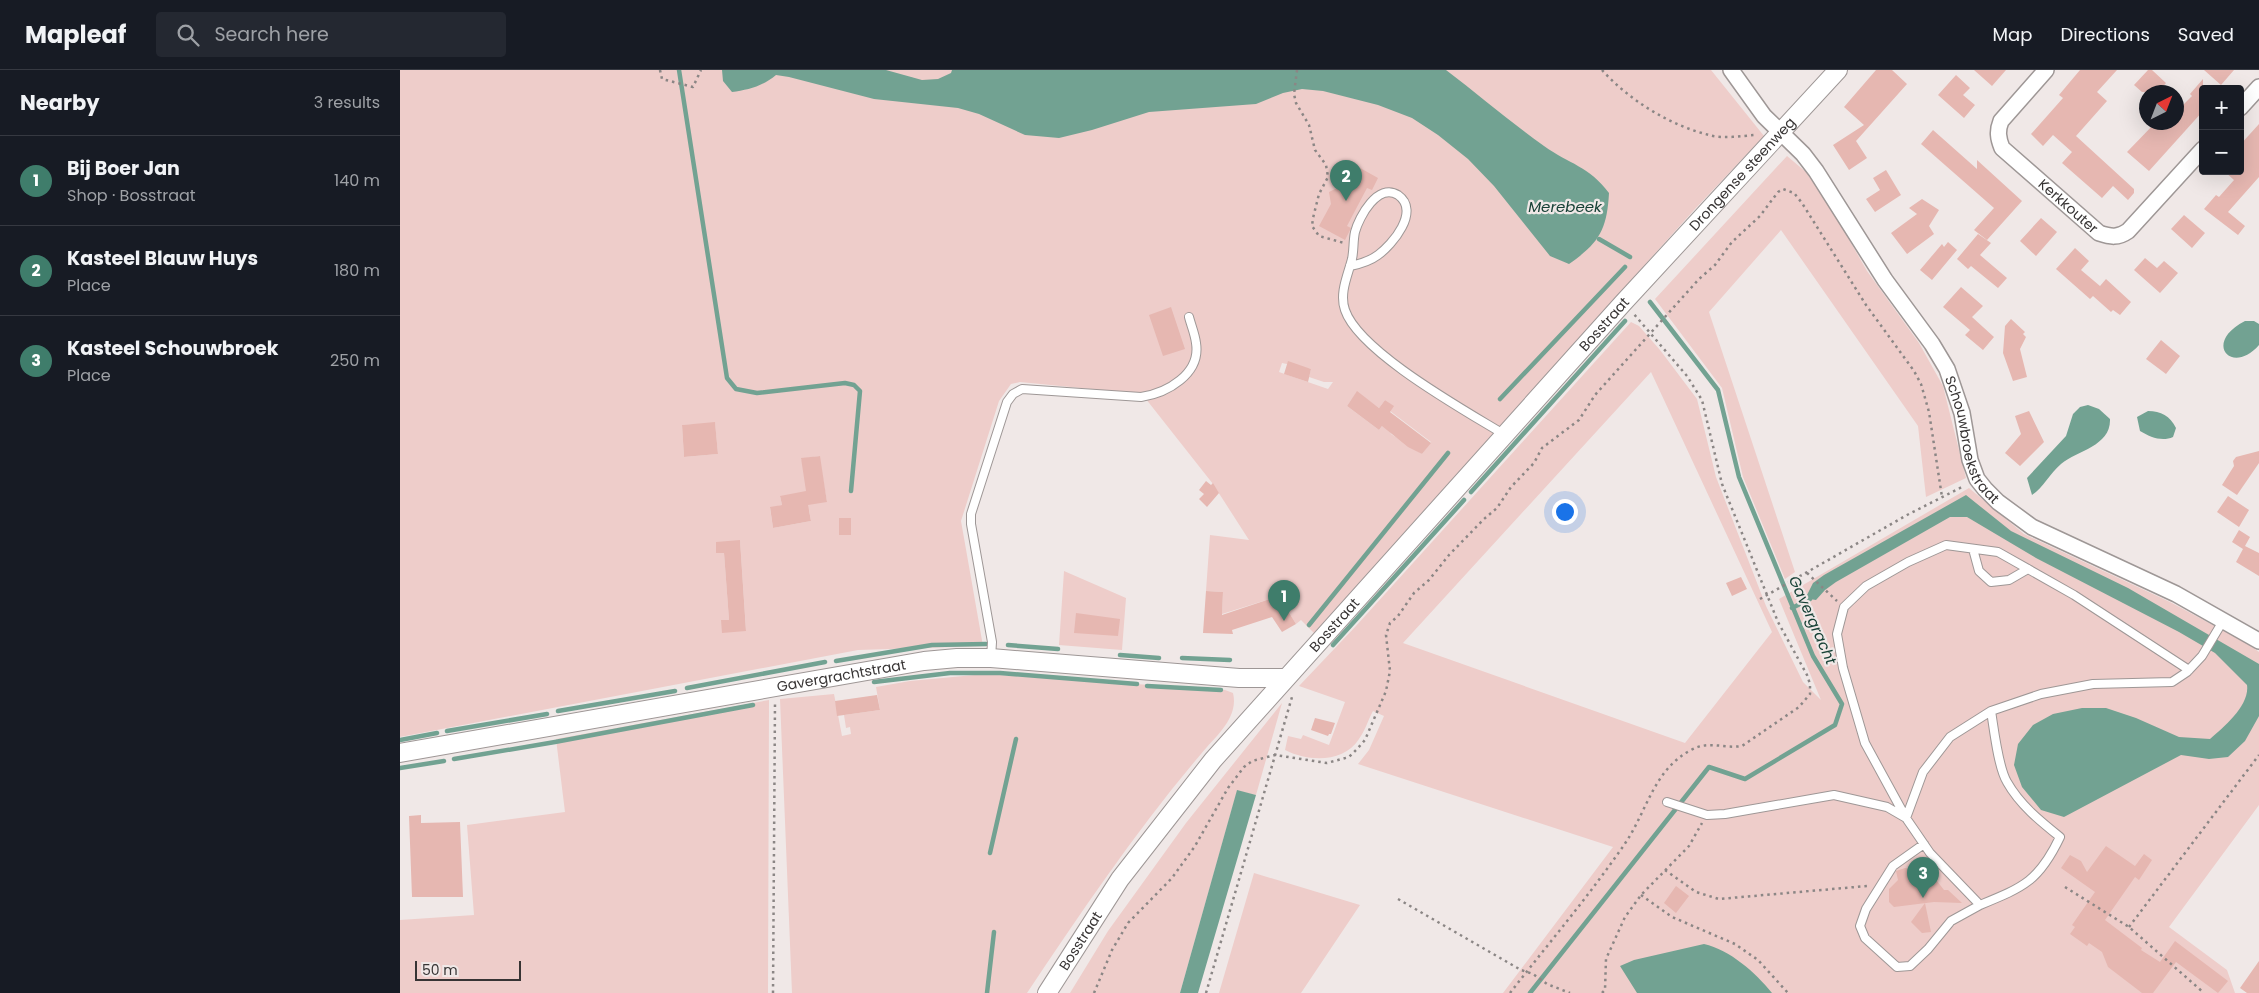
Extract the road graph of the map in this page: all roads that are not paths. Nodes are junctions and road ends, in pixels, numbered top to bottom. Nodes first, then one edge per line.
1 (1731, 70) edge
2 (1838, 70) edge
3 (2046, 70) edge
4 (2259, 87) edge
5 (2244, 104) edge
6 (1780, 134) junction
7 (2199, 153) edge
8 (1350, 266) junction
9 (1647, 278) joint
10 (1189, 317) dead end
11 (1504, 435) junction
12 (1973, 549) junction
13 (2028, 569) junction
14 (2223, 621) junction
15 (2259, 641) edge
16 (990, 658) junction
17 (2189, 670) junction
18 (1282, 681) junction
19 (1991, 711) junction
20 (400, 752) edge
21 (1668, 802) dead end
22 (1906, 818) junction
23 (1924, 844) junction
24 (1980, 905) junction
25 (1047, 993) edge

1 - 6 street, Schouwbroekstraat
2 - 6 street, Drongense steenweg
3 - 7 street, Kerkkouter
4 - 5 street
6 - 9 street, Drongense steenweg
6 - 14 street, Schouwbroekstraat
8 - 8 lane
8 - 11 lane
9 - 11 street, Bosstraat
10 - 16 lane
11 - 18 street, Bosstraat
12 - 13 lane
12 - 13 lane
12 - 22 lane
13 - 17 lane
14 - 15 street, Schouwbroekstraat
14 - 17 lane
16 - 18 street, Gavergrachtstraat
16 - 20 street, Gavergrachtstraat
17 - 19 lane
18 - 25 street, Bosstraat
19 - 22 lane
19 - 24 lane
21 - 22 lane
22 - 23 lane
23 - 24 lane
23 - 24 lane

